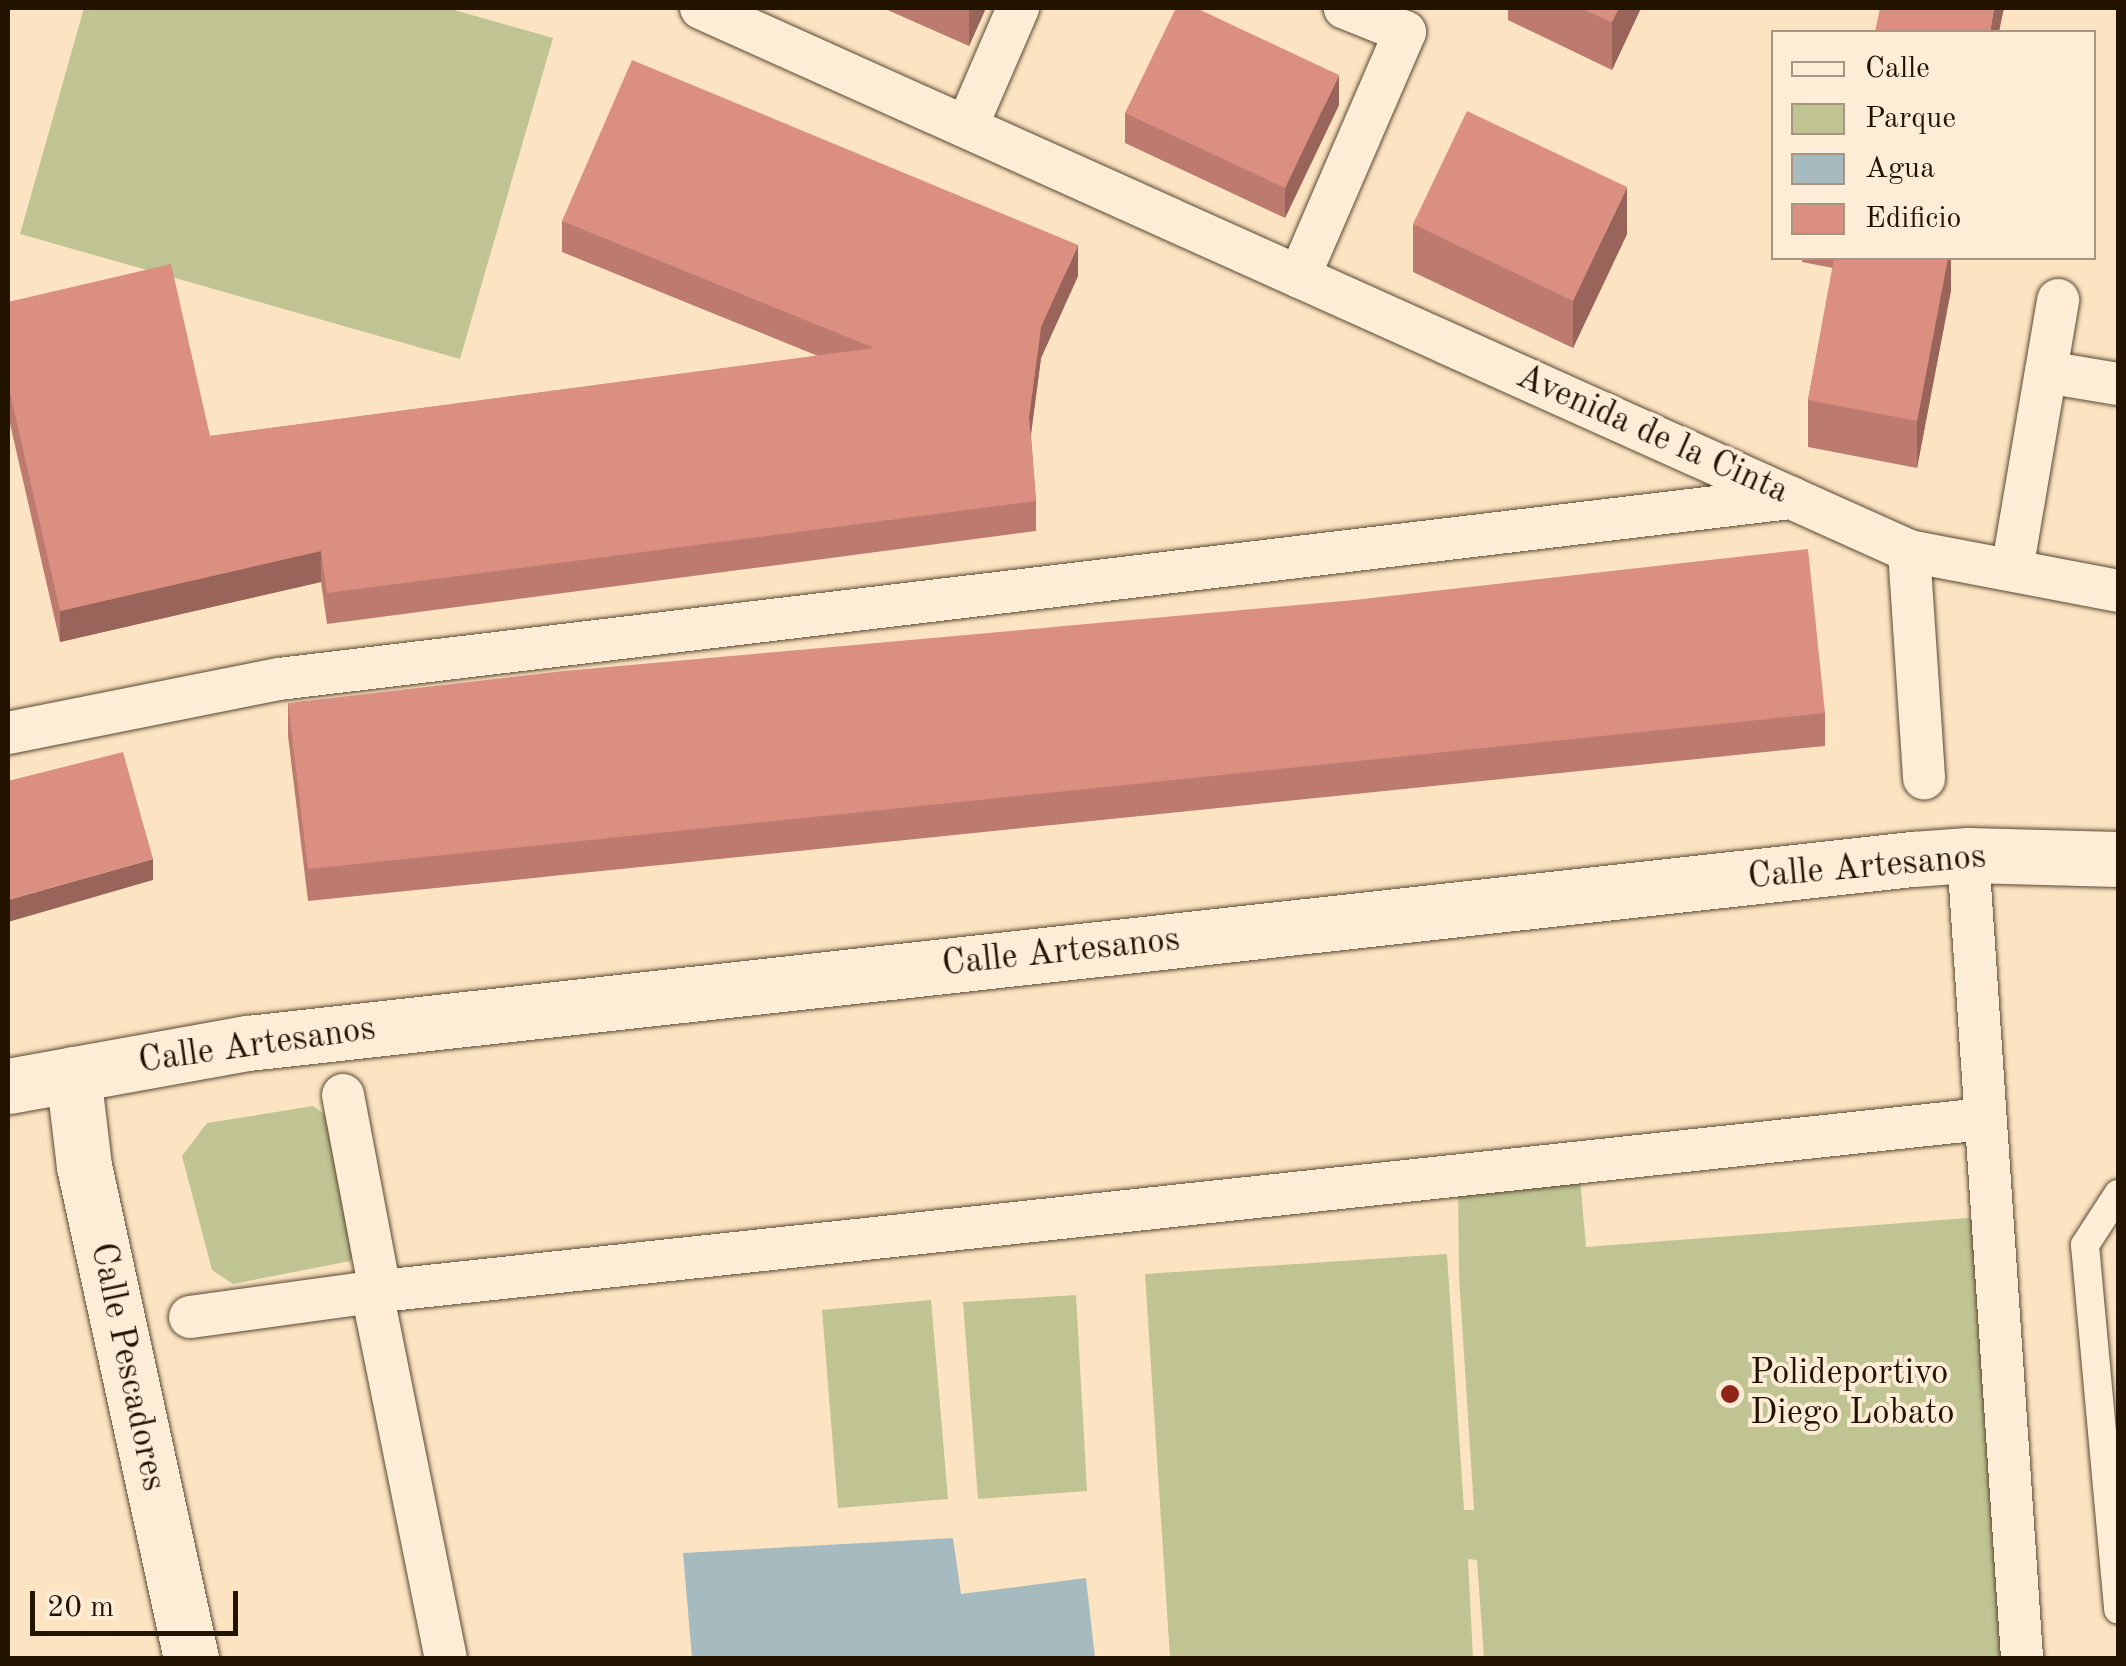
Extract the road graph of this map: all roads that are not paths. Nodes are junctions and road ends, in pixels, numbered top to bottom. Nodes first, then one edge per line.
1 (702, 8) edge
2 (1018, 8) edge
3 (1345, 8) edge
4 (758, 19) edge
5 (966, 126) junction
6 (1299, 277) junction
7 (2058, 300) dead end
8 (2046, 372) junction
9 (2118, 384) edge
10 (1791, 498) junction
11 (1909, 551) junction
12 (2012, 570) junction
13 (2118, 591) edge
14 (8, 733) edge
15 (1924, 779) dead end
16 (1968, 855) junction
17 (2118, 859) edge
18 (73, 1074) junction
19 (8, 1086) edge
20 (343, 1095) dead end
21 (1984, 1119) junction
22 (2118, 1194) edge
23 (372, 1292) junction
24 (190, 1318) dead end
25 (2118, 1610) edge
26 (191, 1658) edge
27 (446, 1658) edge
28 (2022, 1658) edge

1 - 4 street, Avenida de la Cinta
2 - 5 street
3 - 6 street
4 - 5 street, Avenida de la Cinta
5 - 6 street, Avenida de la Cinta
6 - 10 street, Avenida de la Cinta
7 - 8 street
8 - 9 street
8 - 12 street
10 - 11 street, Avenida de la Cinta
10 - 14 street
11 - 12 street, Avenida de la Cinta
11 - 15 street
12 - 13 street, Avenida de la Cinta
16 - 17 street, Calle Artesanos
16 - 18 street, Calle Artesanos
16 - 21 street
18 - 19 street, Calle Artesanos
18 - 26 street, Calle Pescadores
20 - 23 street
21 - 23 street
21 - 28 street
22 - 25 lane
23 - 24 street
23 - 27 street

